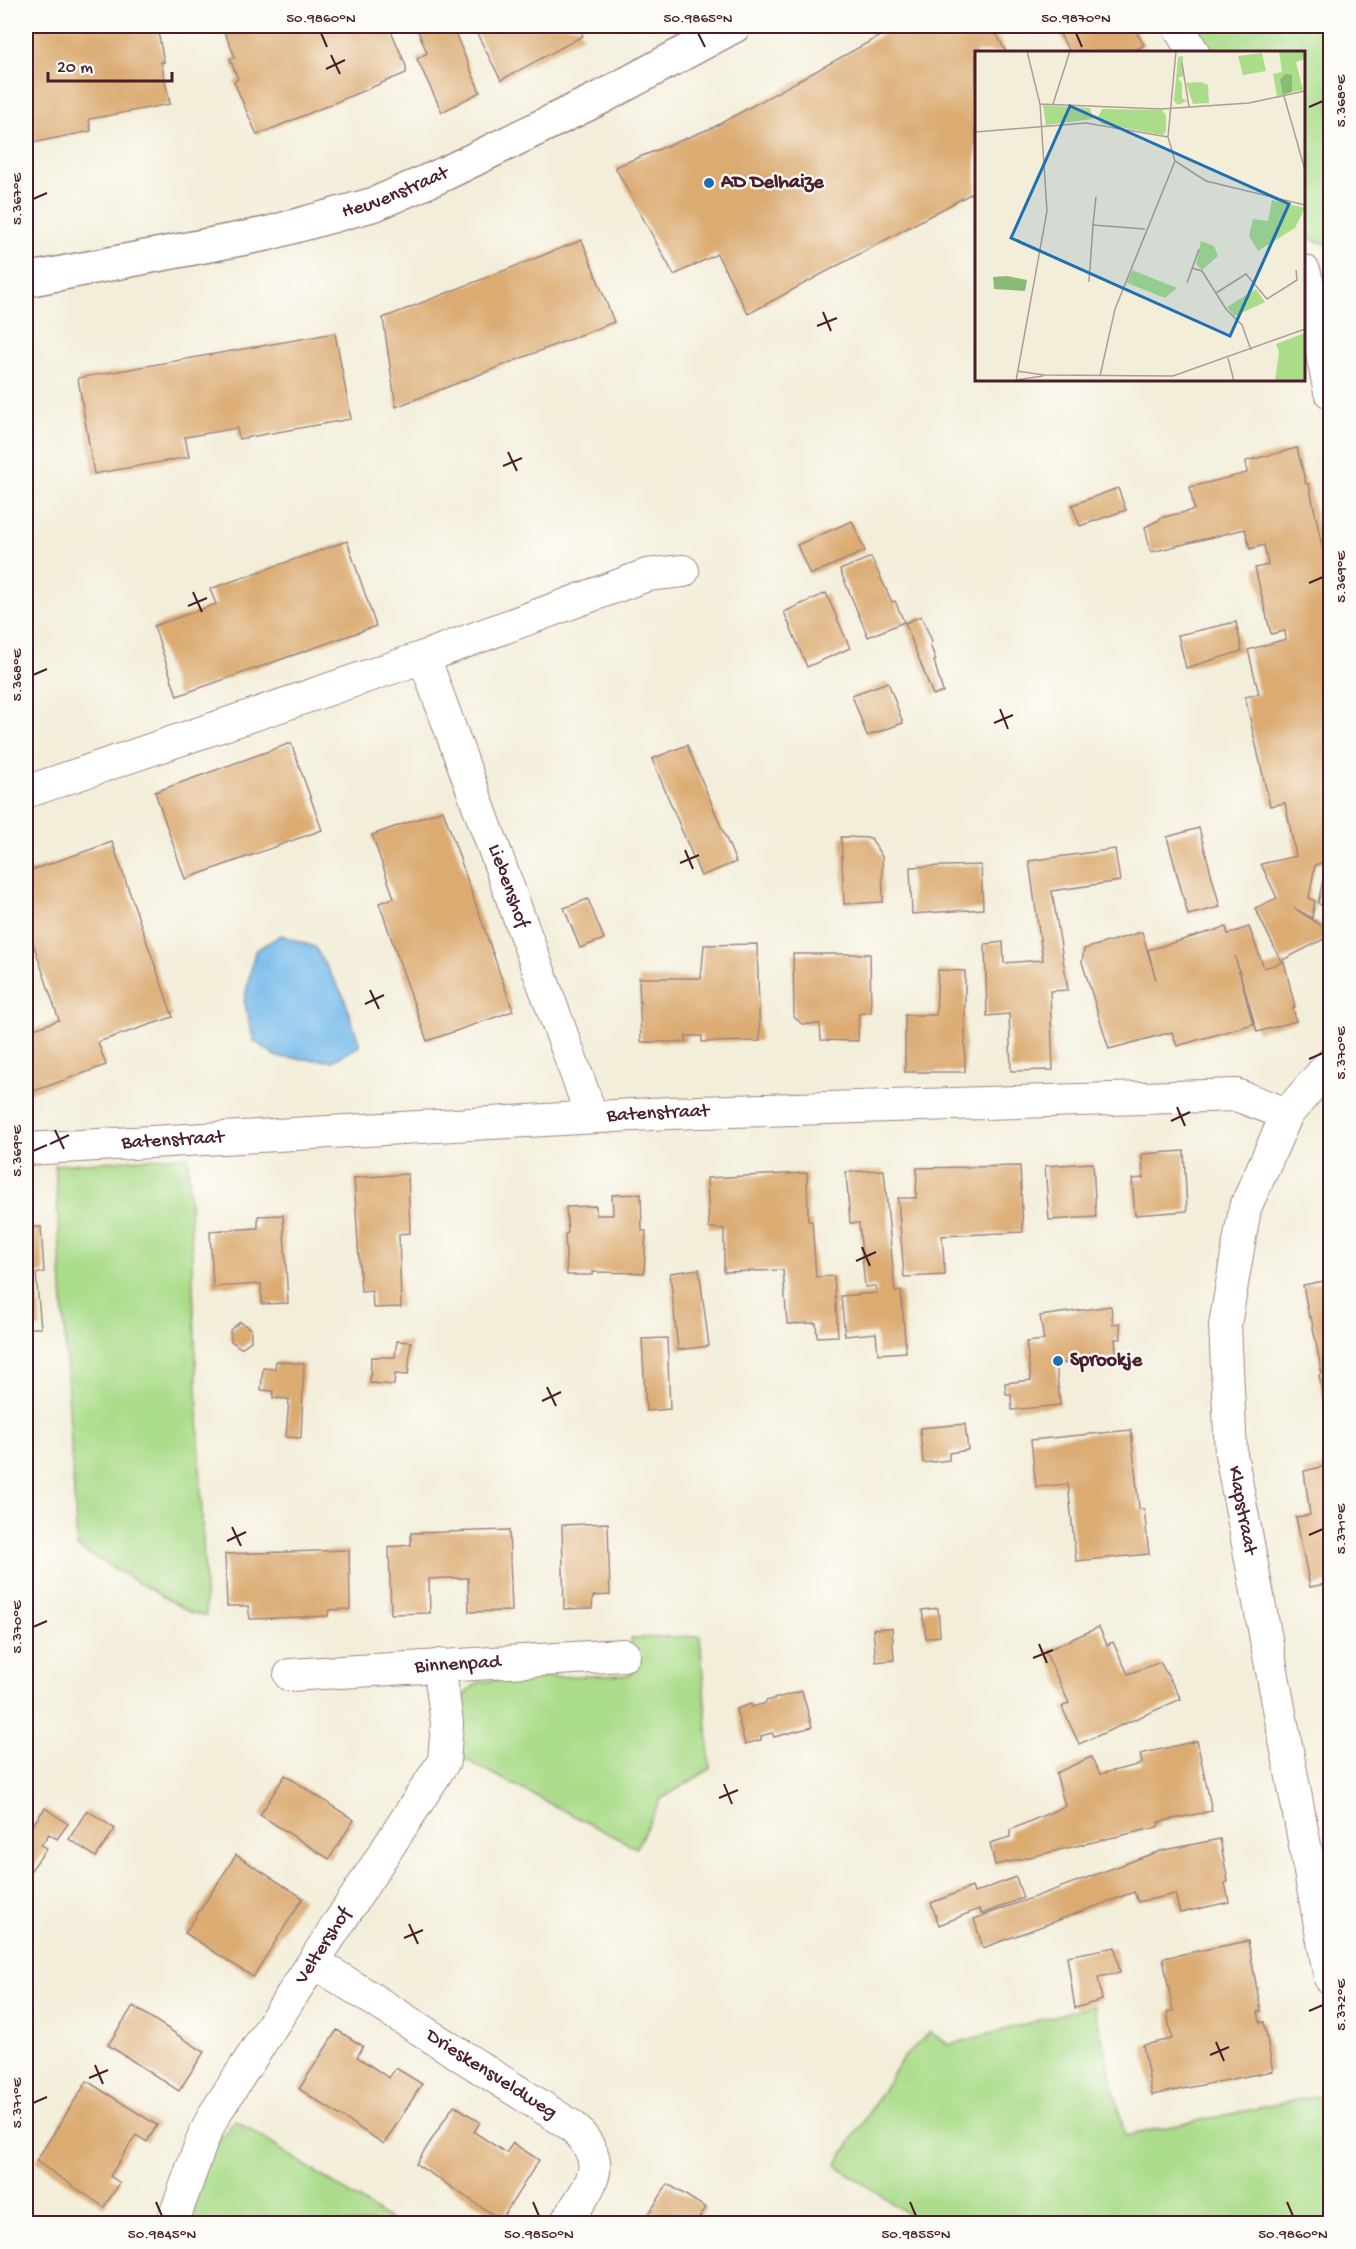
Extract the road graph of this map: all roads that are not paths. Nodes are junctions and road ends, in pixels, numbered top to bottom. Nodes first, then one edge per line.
1 (734, 26) edge
2 (1178, 26) edge
3 (1192, 51) edge
4 (1314, 275) edge
5 (26, 280) edge
6 (1330, 392) edge
7 (683, 571) dead end
8 (424, 657) junction
9 (26, 792) edge
10 (1330, 1064) edge
11 (1287, 1114) junction
12 (592, 1117) junction
13 (26, 1149) edge
14 (624, 1655) dead end
15 (439, 1665) junction
16 (290, 1675) dead end
17 (314, 1962) junction
18 (1330, 1978) edge
19 (172, 2223) edge
20 (565, 2223) edge

1 - 5 street, Heuvenstraat
2 - 3 street
4 - 6 street
7 - 8 street
8 - 9 street
8 - 12 street, Liebenshof
10 - 11 street, Klapstraat
11 - 12 street, Batenstraat
11 - 18 street, Klapstraat
12 - 13 street, Batenstraat
14 - 15 street, Binnenpad
15 - 16 street, Binnenpad
15 - 17 street, Veltershof
17 - 19 street, Veltershof
17 - 20 street, Drieskensveldweg

